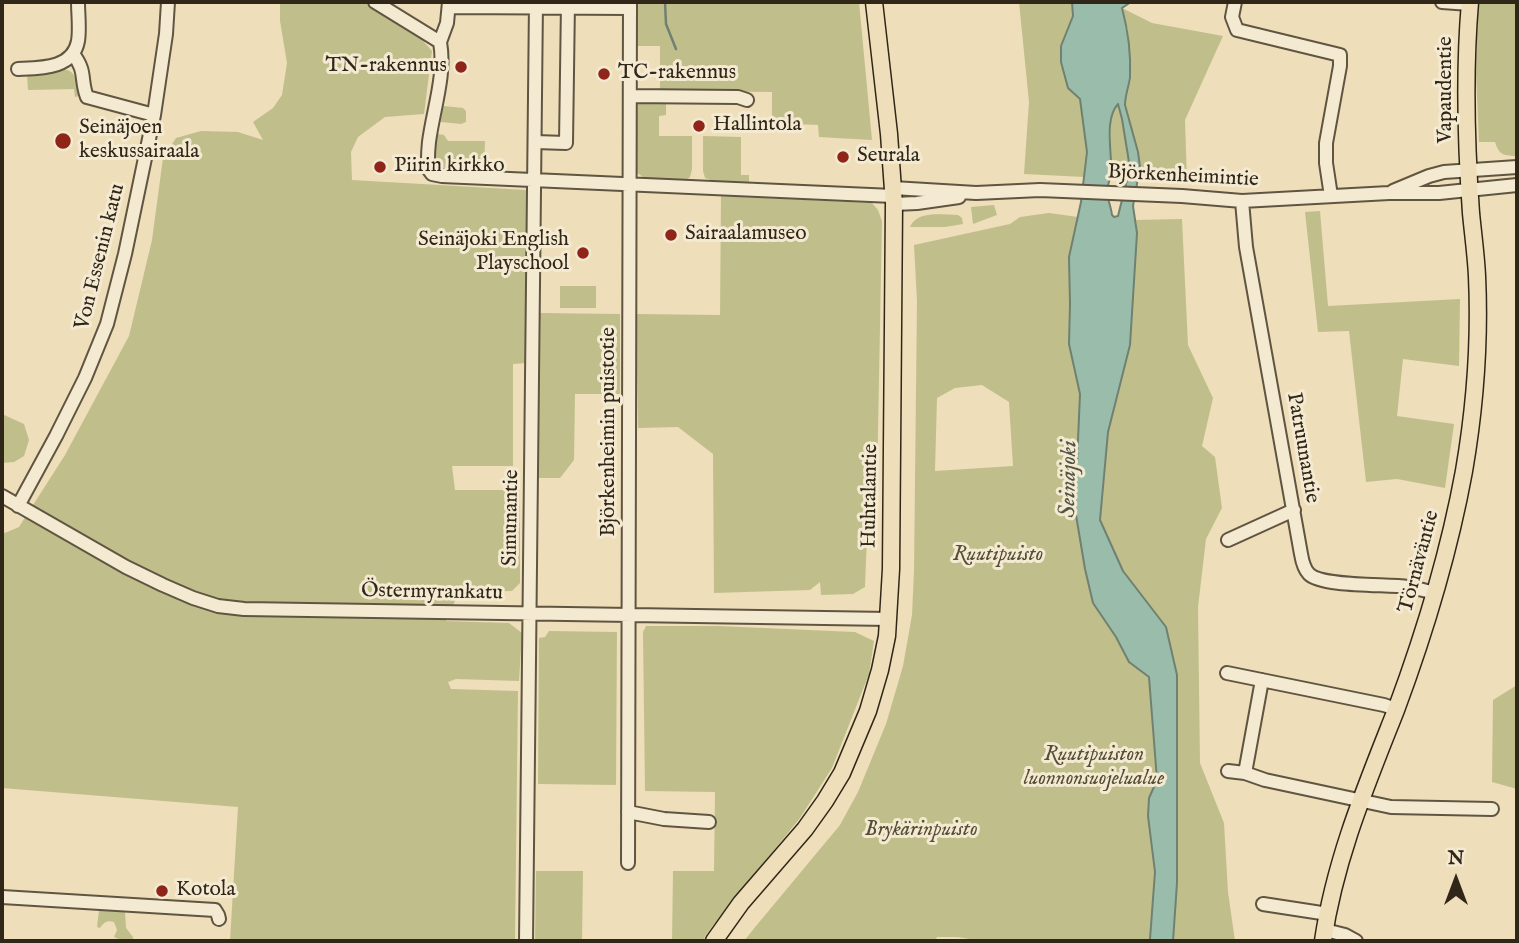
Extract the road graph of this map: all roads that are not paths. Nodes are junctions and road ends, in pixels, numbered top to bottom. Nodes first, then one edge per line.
1 (78, 2) edge
2 (168, 2) edge
3 (376, 2) edge
4 (874, 2) edge
5 (1236, 2) edge
6 (1442, 2) edge
7 (1470, 3) edge
8 (449, 4) edge
9 (536, 5) edge
10 (568, 5) edge
11 (630, 5) edge
12 (440, 42) junction
13 (73, 54) junction
14 (18, 69) dead end
15 (630, 96) junction
16 (747, 100) dead end
17 (154, 116) junction
18 (535, 142) junction
19 (1517, 167) edge
20 (535, 179) junction
21 (1470, 179) junction
22 (630, 183) junction
23 (1517, 185) edge
24 (1389, 193) junction
25 (893, 196) junction
26 (1331, 196) junction
27 (1242, 201) junction
28 (3, 500) edge
29 (18, 506) junction
30 (1294, 510) junction
31 (1228, 540) dead end
32 (1435, 593) junction
33 (531, 614) junction
34 (628, 614) junction
35 (889, 619) junction
36 (1227, 673) dead end
37 (1262, 680) junction
38 (1396, 709) junction
39 (1228, 771) dead end
40 (1245, 773) junction
41 (1359, 801) junction
42 (1492, 809) dead end
43 (628, 812) junction
44 (709, 822) dead end
45 (628, 863) dead end
46 (2, 897) edge
47 (1263, 904) dead end
48 (219, 919) dead end
49 (1325, 928) edge
50 (526, 941) edge
51 (714, 941) edge
52 (1356, 941) edge

1 - 13 street
2 - 17 street, Von Essenin katu
3 - 12 street
4 - 25 main road, Huhtalantie
5 - 26 street
6 - 7 street
7 - 21 main road, Vapaudentie
8 - 9 street
8 - 12 street
9 - 10 street
9 - 18 street, Simunantie
10 - 11 street
10 - 18 street
11 - 15 street, Björkenheimin puistotie
12 - 20 street, Björkenheimintie
13 - 14 street
13 - 17 street
15 - 16 street
15 - 22 street, Björkenheimin puistotie
17 - 29 street, Von Essenin katu
18 - 20 street, Simunantie
19 - 21 street
20 - 22 street, Björkenheimintie
20 - 33 street, Simunantie
21 - 23 street
21 - 24 street, Björkenheimintie
21 - 24 street, Björkenheimintie
21 - 32 main road, Törnäväntie
22 - 25 street, Björkenheimintie
22 - 34 street, Björkenheimin puistotie
24 - 26 street, Björkenheimintie
25 - 27 street, Björkenheimintie
25 - 35 main road, Huhtalantie
26 - 27 street, Björkenheimintie
27 - 30 street, Patruunantie
28 - 29 street, Östermyrankatu
29 - 33 street, Östermyrankatu
30 - 31 street
30 - 32 street, Patruunantie
32 - 38 main road, Törnäväntie
33 - 34 street, Östermyrankatu
33 - 50 street, Simunantie
34 - 35 street, Östermyrankatu
34 - 43 street, Björkenheimin puistotie
35 - 51 main road, Huhtalantie
36 - 37 street
37 - 38 street
37 - 40 street
38 - 41 main road, Törnäväntie
39 - 40 street
40 - 41 street
41 - 42 street
41 - 49 main road, Törnäväntie
43 - 44 street
43 - 45 street, Björkenheimin puistotie
46 - 48 street
47 - 49 street
49 - 52 street

